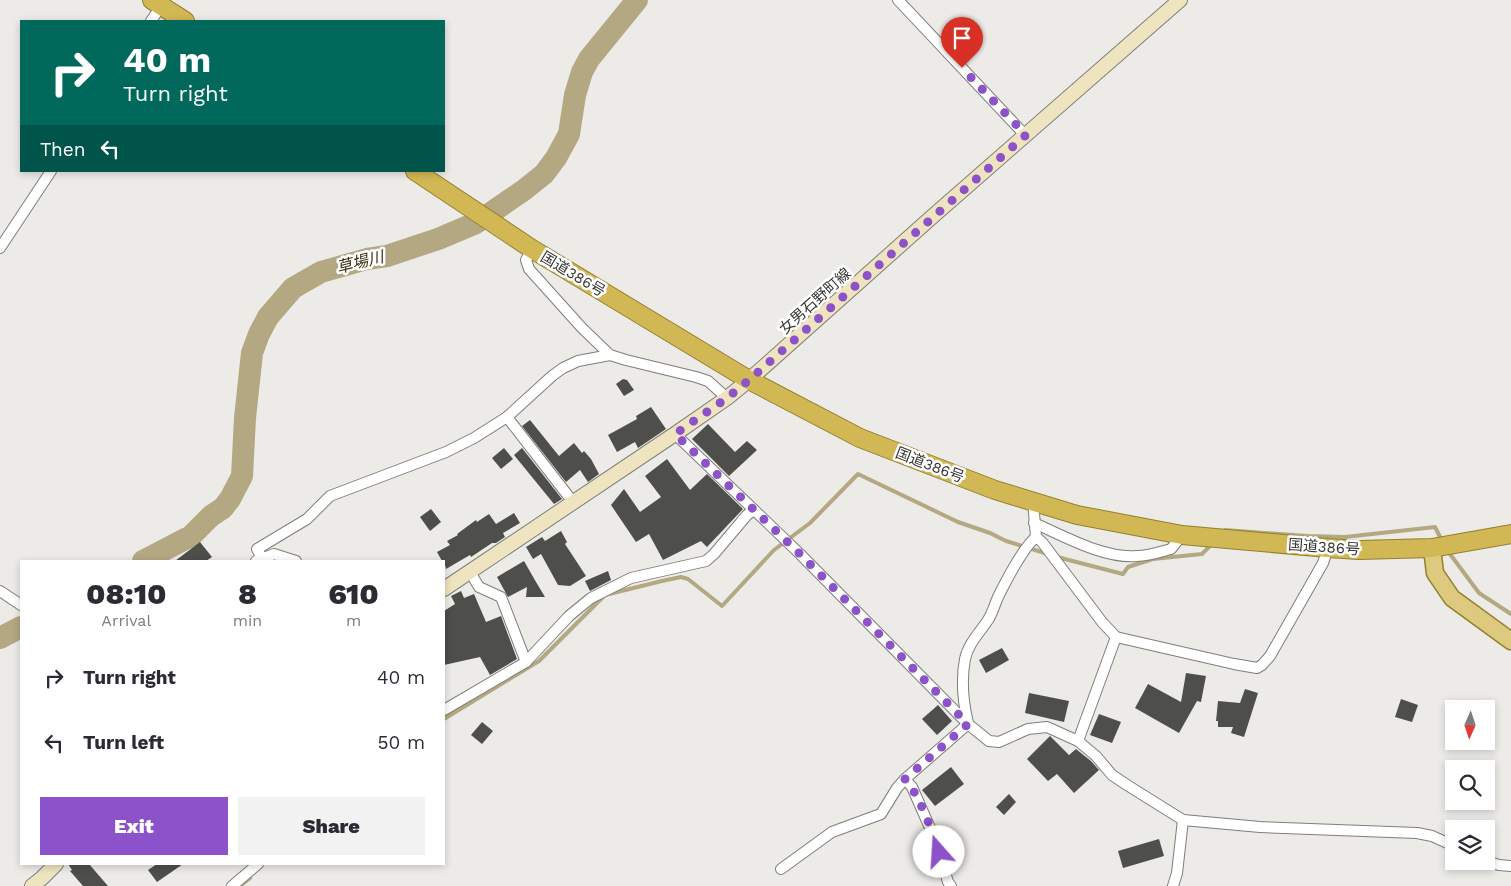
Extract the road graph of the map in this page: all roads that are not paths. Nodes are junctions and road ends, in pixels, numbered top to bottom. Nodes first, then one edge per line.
1 (898, 0) edge
2 (1180, 0) edge
3 (159, 2) edge
4 (151, 20) edge
5 (184, 20) edge
6 (1026, 135) junction
7 (50, 172) edge
8 (417, 172) edge
9 (0, 248) edge
10 (532, 249) junction
11 (610, 355) junction
12 (749, 380) junction
13 (727, 398) junction
14 (507, 417) junction
15 (675, 434) junction
16 (1033, 501) junction
17 (573, 502) junction
18 (754, 510) junction
19 (1034, 523) junction
20 (1511, 534) edge
21 (1182, 535) junction
22 (1036, 538) junction
23 (1328, 548) junction
24 (1432, 548) junction
25 (259, 560) edge
26 (293, 560) edge
27 (470, 572) junction
28 (445, 588) edge
29 (0, 591) edge
30 (20, 604) edge
31 (1116, 636) junction
32 (1511, 641) edge
33 (526, 662) junction
34 (445, 709) edge
35 (968, 724) junction
36 (1078, 741) junction
37 (905, 779) junction
38 (1183, 820) junction
39 (1445, 842) edge
40 (1495, 864) edge
41 (55, 865) edge
42 (257, 865) edge
43 (1511, 866) edge
44 (781, 869) dead end
45 (32, 886) edge
46 (232, 886) edge
47 (951, 886) edge
48 (1173, 886) edge

1 - 6 street
2 - 6 main road, 女男石野町線
3 - 4 street
3 - 5 highway
6 - 12 main road, 女男石野町線
7 - 9 street
8 - 10 highway, 国道386号
10 - 11 street
10 - 12 highway, 国道386号
11 - 13 street
11 - 14 street
12 - 13 main road, 女男石野町線
12 - 16 highway, 国道386号
13 - 15 main road, 女男石野町線
14 - 17 street
14 - 25 street
15 - 17 main road, 女男石野町線
15 - 18 street
16 - 19 street
16 - 21 highway, 国道386号
17 - 27 main road, 女男石野町線
18 - 33 street
18 - 35 street
19 - 21 street
19 - 22 street
20 - 24 highway, 国道386号
21 - 23 highway, 国道386号
22 - 31 street
22 - 35 street
23 - 24 highway, 国道386号
23 - 31 street
24 - 32 main road
25 - 26 street
27 - 28 main road, 女男石野町線
27 - 33 street
29 - 30 street
31 - 36 street
33 - 34 street
35 - 36 street
35 - 37 street
36 - 38 street
37 - 44 street
37 - 47 street
38 - 39 street
38 - 48 street
40 - 43 street
41 - 45 main road
42 - 46 street

